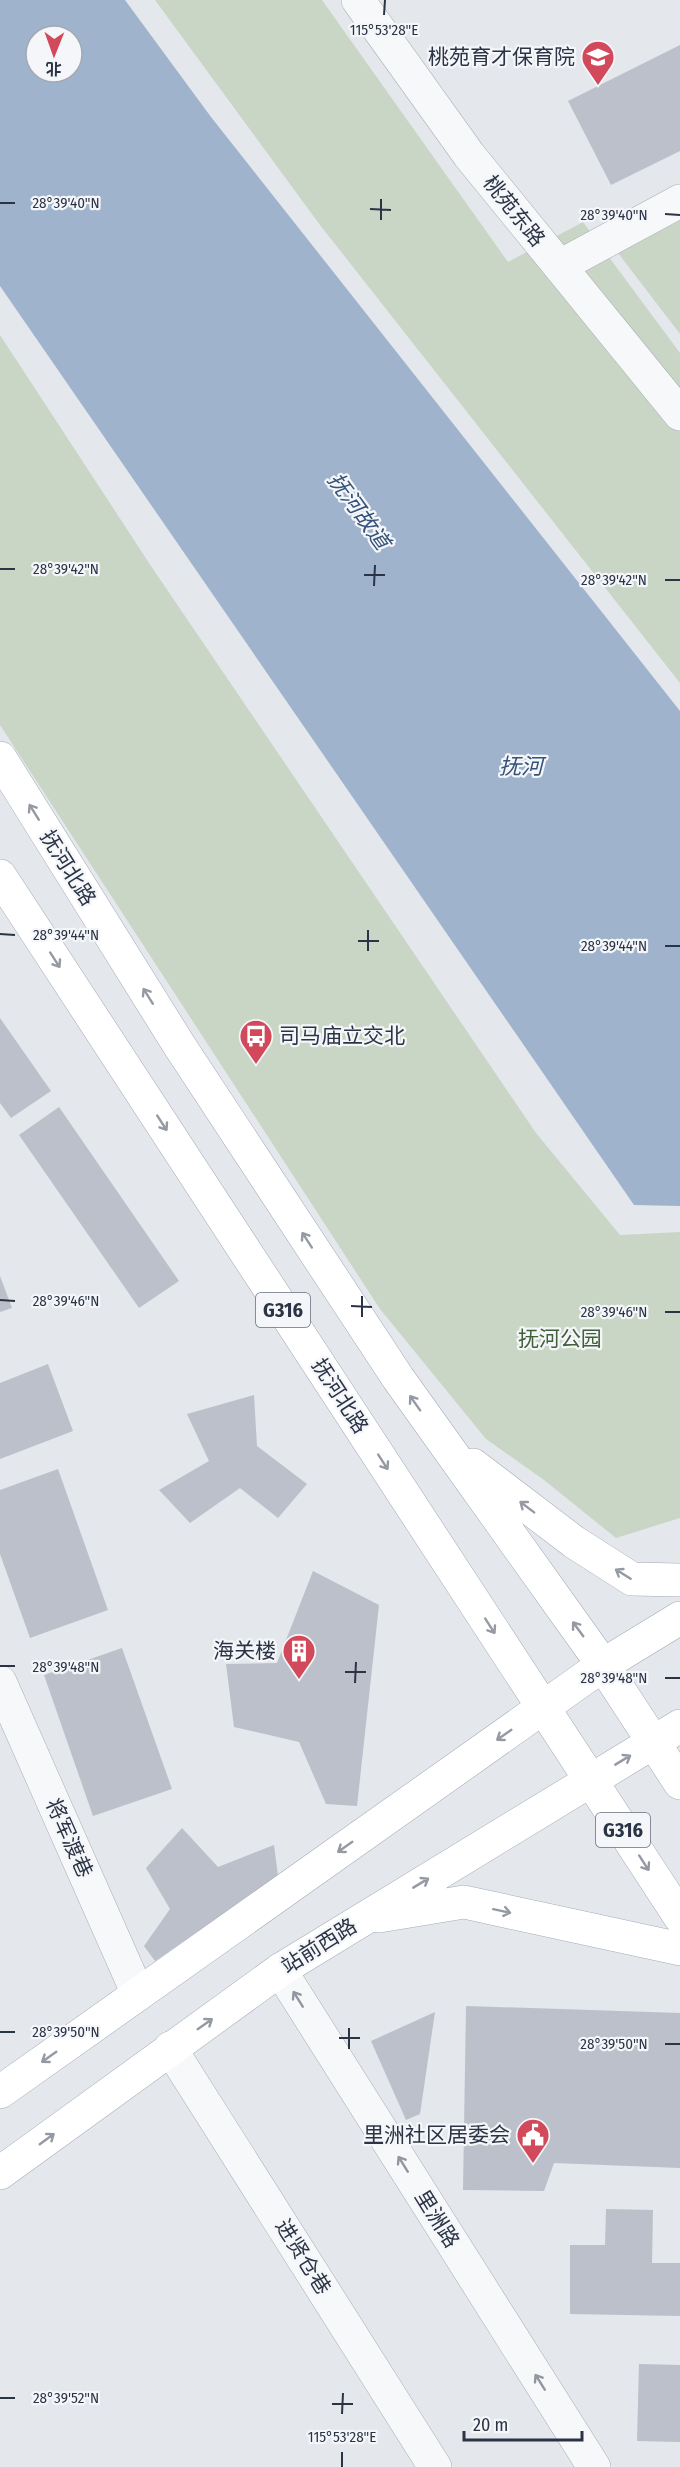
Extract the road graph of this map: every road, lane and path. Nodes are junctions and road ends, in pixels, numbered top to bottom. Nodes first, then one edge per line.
1 (358, 0) edge
2 (680, 201) edge
3 (560, 266) junction
4 (680, 414) edge
5 (0, 758) edge
6 (0, 876) edge
7 (444, 1443) junction
8 (680, 1580) edge
9 (680, 1618) edge
10 (603, 1665) junction
11 (0, 1682) edge
12 (543, 1707) junction
13 (667, 1734) edge
14 (590, 1780) junction
15 (680, 1783) edge
16 (680, 1917) edge
17 (362, 1919) junction
18 (680, 1949) edge
19 (280, 1970) junction
20 (138, 1994) junction
21 (170, 2048) junction
22 (0, 2092) edge
23 (0, 2173) edge
24 (435, 2467) edge
25 (594, 2467) edge

1 - 3 street, 桃苑东路
2 - 3 street
3 - 4 street, 桃苑东路
7 -> 5 main road, 抚河北路 / G316
6 -> 12 main road, 抚河北路 / G316
8 -> 7 main road
10 -> 7 main road, 抚河北路 / G316
9 - 10 main road
10 - 12 main road
10 - 13 main road, 抚河北路 / G316
11 - 20 street, 将军渡巷
12 - 14 main road, 抚河北路 / G316
12 -> 20 main road
14 -> 13 main road, 站前西路
13 - 15 main road, 抚河北路 / G316
14 -> 16 main road, 抚河北路 / G316
17 -> 14 main road, 站前西路
17 -> 18 main road
17 - 19 main road, 站前西路
21 -> 19 main road, 站前西路
25 -> 19 street, 里洲路
20 -> 22 main road
23 -> 21 main road, 站前西路
21 - 24 street, 进贤仓巷

